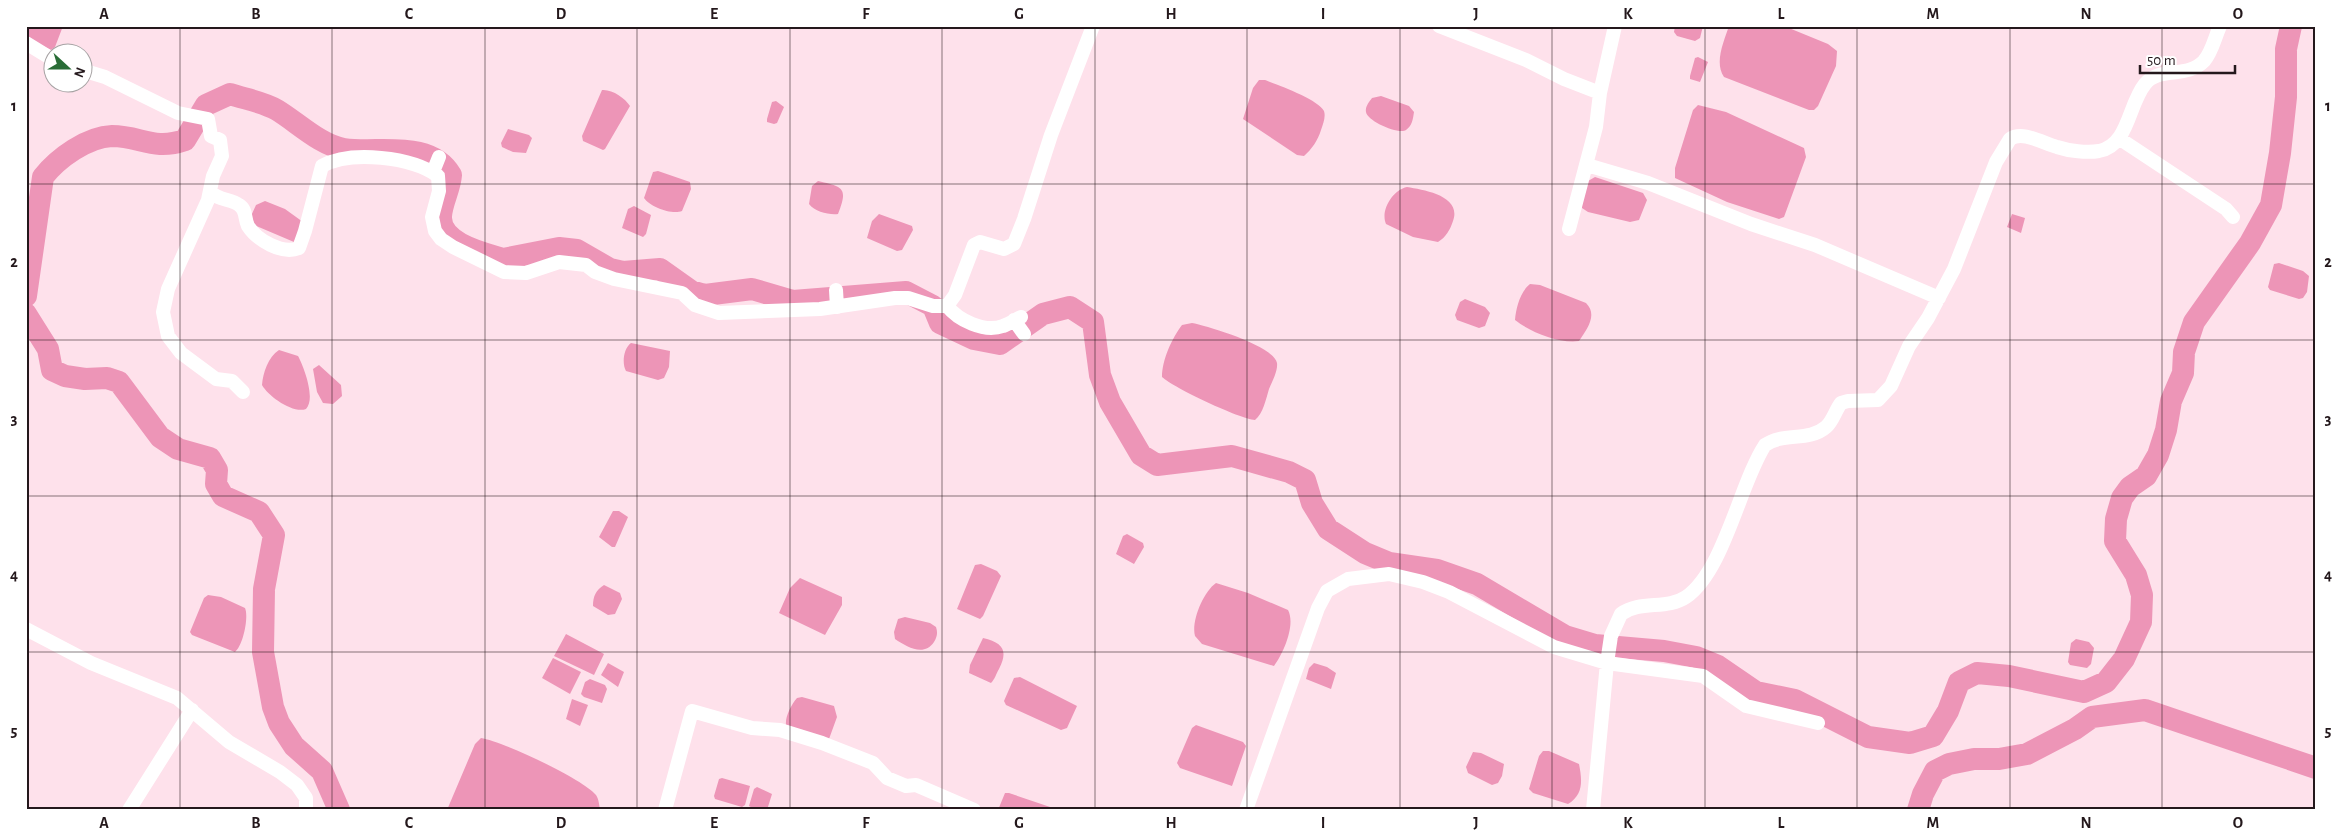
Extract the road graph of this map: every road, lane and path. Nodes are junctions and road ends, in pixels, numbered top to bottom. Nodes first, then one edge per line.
1 (1093, 26) edge
2 (1438, 26) edge
3 (1615, 26) edge
4 (2220, 26) edge
5 (26, 43) edge
6 (42, 53) edge
7 (92, 73) edge
8 (1600, 92) junction
9 (2120, 139) junction
10 (1587, 165) junction
11 (211, 192) junction
12 (2233, 217) dead end
13 (1569, 229) dead end
14 (1939, 298) junction
15 (947, 306) junction
16 (1019, 324) dead end
17 (243, 392) dead end
18 (26, 629) edge
19 (1608, 659) junction
20 (192, 710) junction
21 (1818, 723) dead end
22 (129, 810) edge
23 (306, 810) edge
24 (665, 810) edge
25 (974, 810) edge
26 (1246, 810) edge
27 (1592, 810) edge

1 - 15 street
2 - 8 street
3 - 8 street
4 - 9 street
5 - 6 street
7 - 11 street
8 - 10 street
9 - 12 street
9 - 14 street
10 - 13 street
10 - 14 street
11 - 15 street
11 - 17 street
14 - 19 street
15 - 16 street
18 - 20 street
19 - 21 street
19 - 26 street
19 - 27 street
20 - 22 street
20 - 23 street
24 - 25 street

